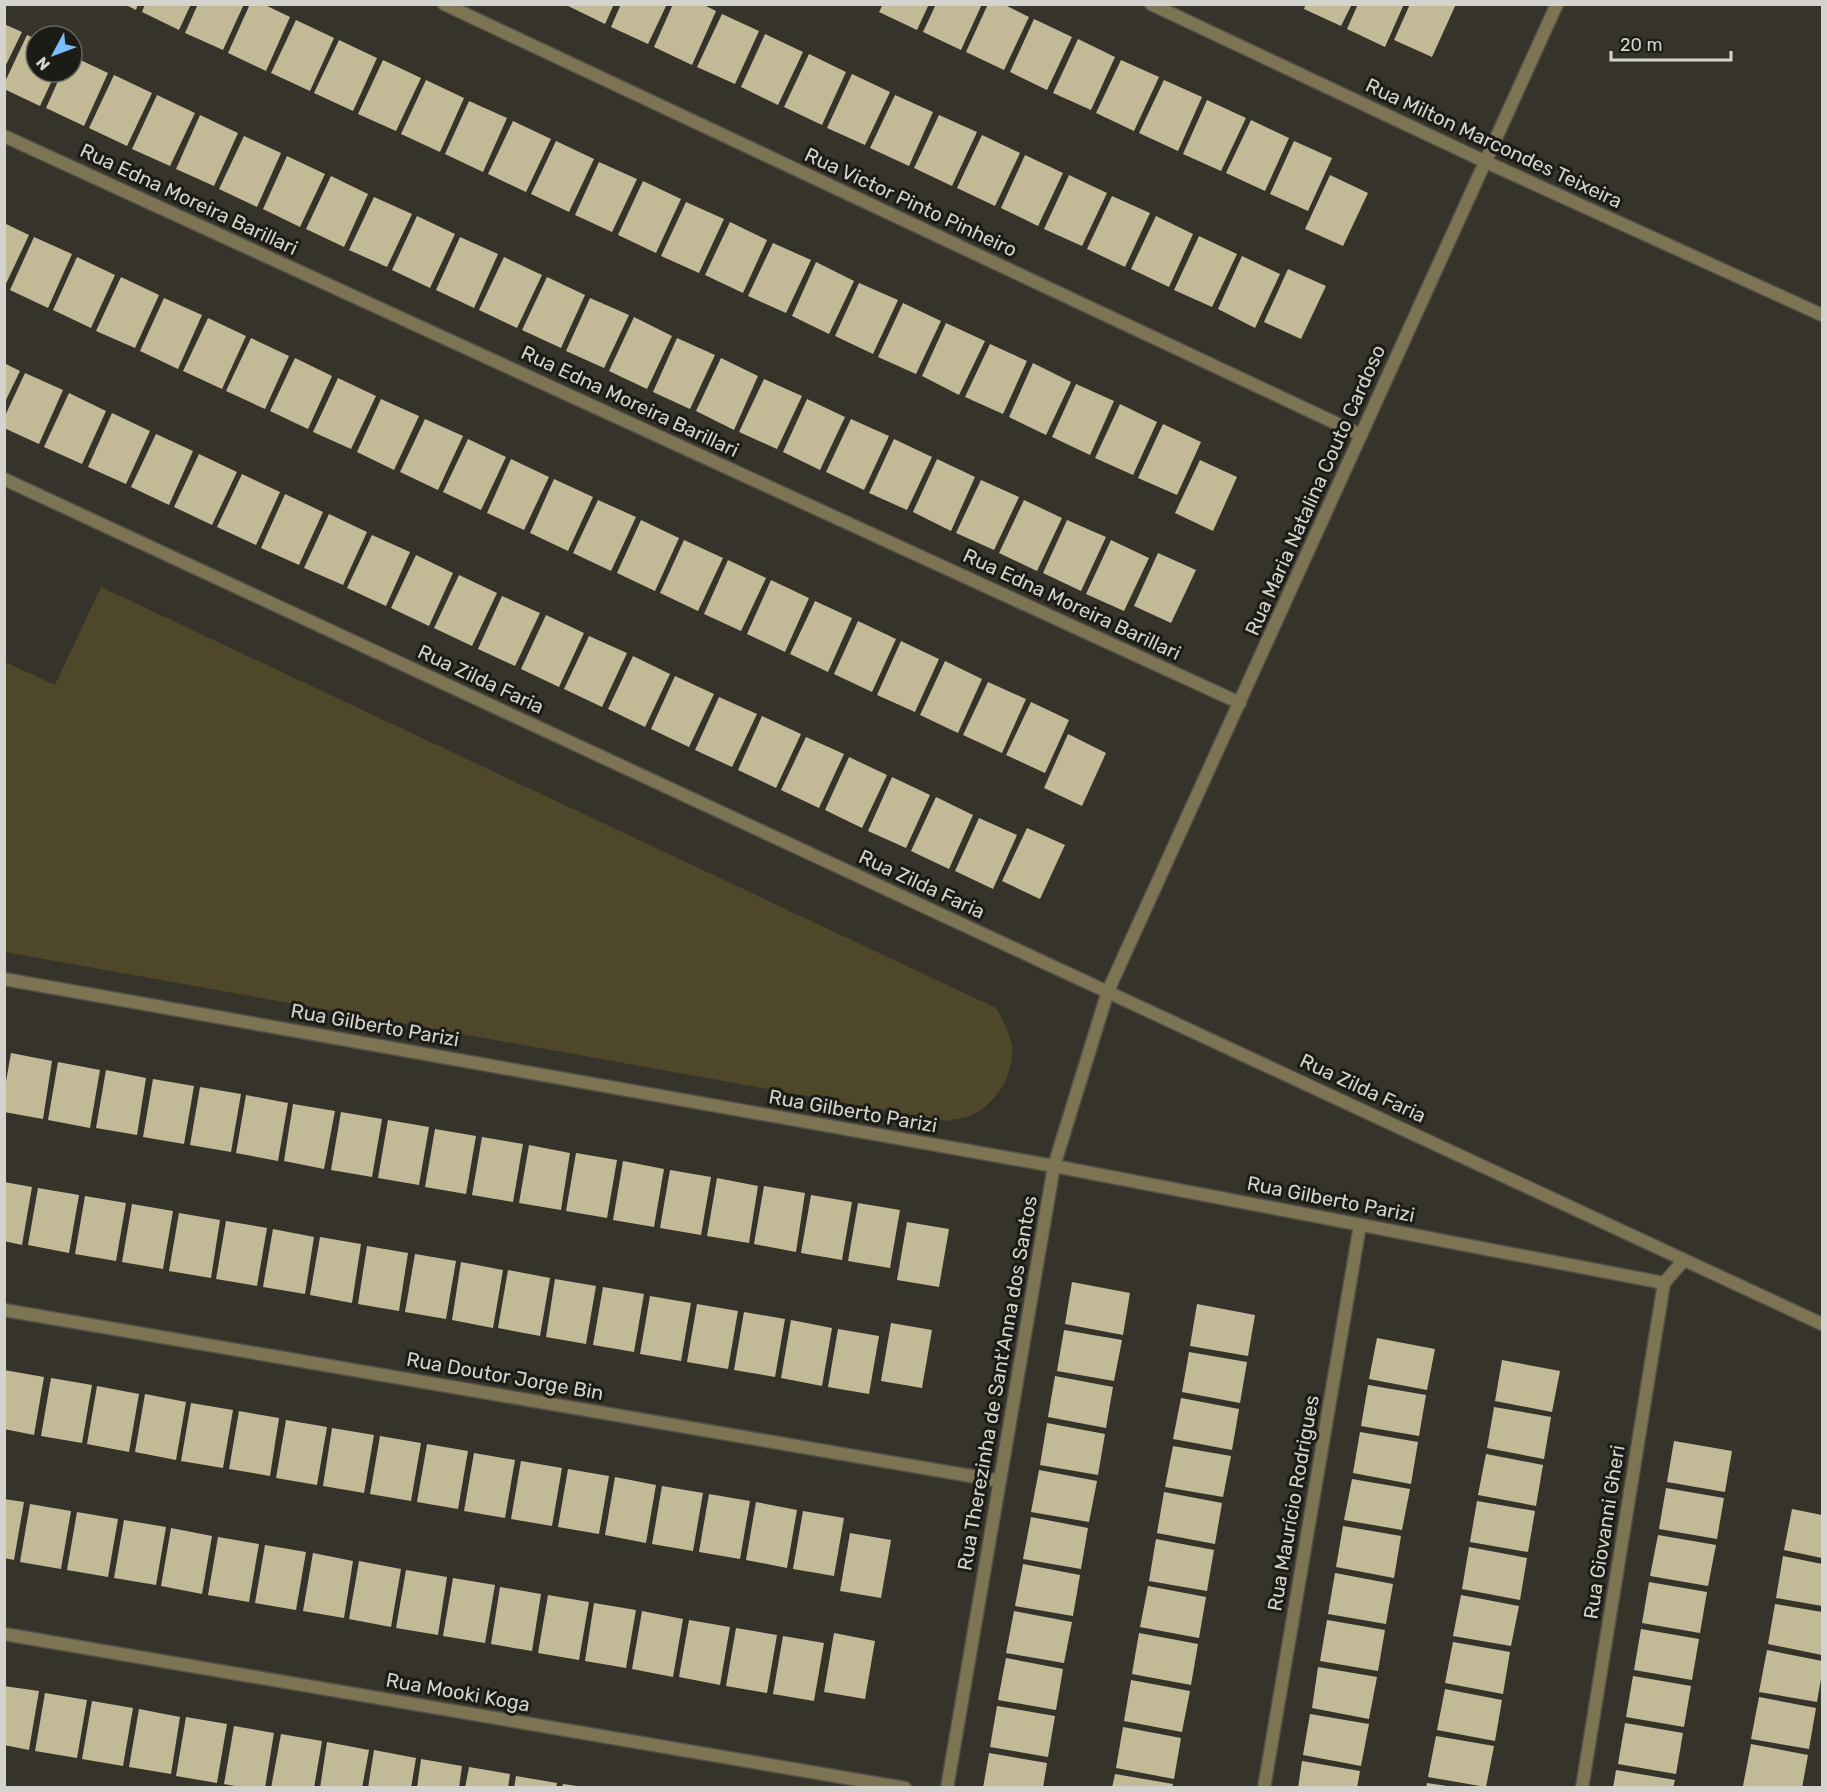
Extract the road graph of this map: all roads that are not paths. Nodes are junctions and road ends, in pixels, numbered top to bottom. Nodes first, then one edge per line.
1 (444, 4) edge
2 (1151, 4) edge
3 (1557, 4) edge
4 (4, 135) edge
5 (1486, 162) junction
6 (1822, 315) edge
7 (1361, 435) junction
8 (4, 479) edge
9 (1240, 702) junction
10 (4, 979) edge
11 (1108, 992) junction
12 (1054, 1166) junction
13 (1360, 1225) junction
14 (1684, 1260) junction
15 (1664, 1283) junction
16 (4, 1310) edge
17 (1822, 1324) edge
18 (1000, 1481) junction
19 (4, 1634) edge
20 (905, 1788) edge
21 (947, 1788) edge
22 (1264, 1788) edge
23 (1582, 1788) edge

1 - 7 street, Rua Victor Pinto Pinheiro
2 - 5 street, Rua Milton Marcondes Teixeira
3 - 5 street, Rua Maria Natalina Couto Cardoso
4 - 9 street, Rua Edna Moreira Barillari
5 - 6 street, Rua Milton Marcondes Teixeira
5 - 7 street, Rua Maria Natalina Couto Cardoso
7 - 9 street, Rua Maria Natalina Couto Cardoso
8 - 11 street, Rua Zilda Faria
9 - 11 street, Rua Maria Natalina Couto Cardoso
10 - 12 street, Rua Gilberto Parizi
11 - 12 street, Rua Therezinha de Sant'Anna dos Santos
11 - 14 street, Rua Zilda Faria
12 - 13 street, Rua Gilberto Parizi
12 - 18 street, Rua Therezinha de Sant'Anna dos Santos
13 - 15 street, Rua Gilberto Parizi
13 - 22 street, Rua Maurício Rodrigues
14 - 15 street
14 - 17 street, Rua Zilda Faria
15 - 23 street, Rua Giovanni Gheri
16 - 18 street, Rua Doutor Jorge Bin
18 - 21 street, Rua Therezinha de Sant'Anna dos Santos
19 - 20 street, Rua Mooki Koga

